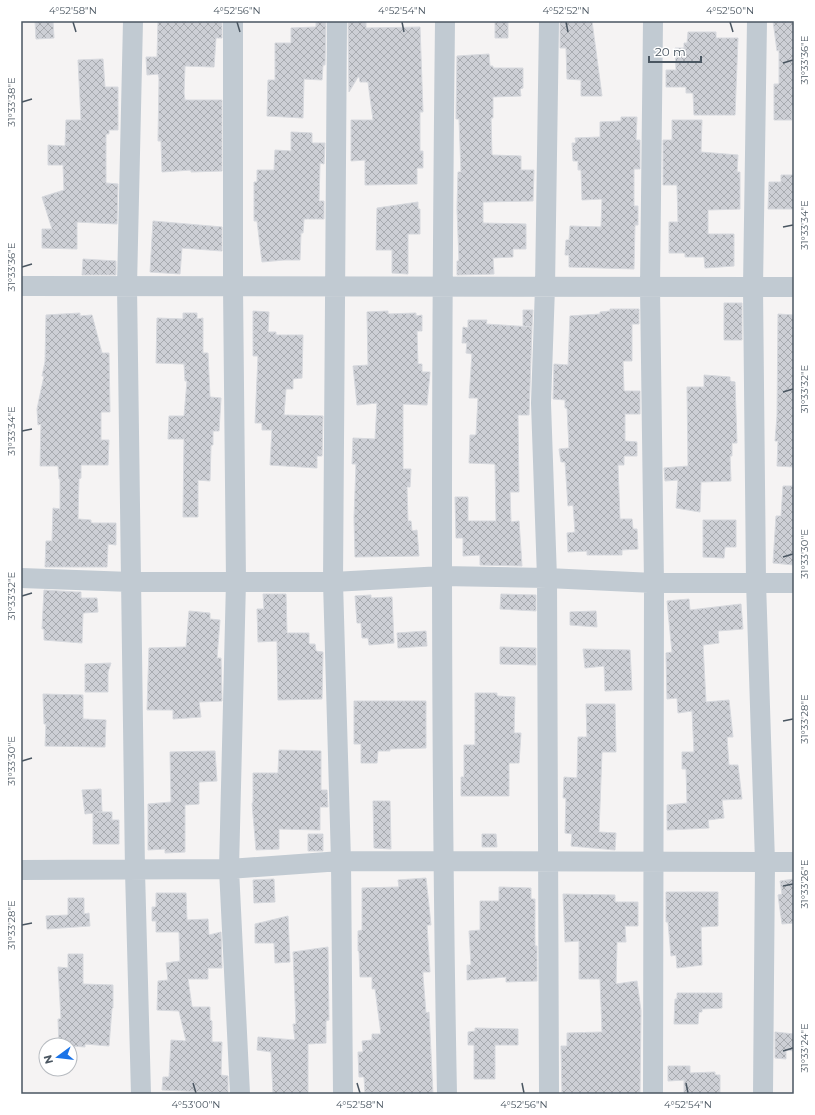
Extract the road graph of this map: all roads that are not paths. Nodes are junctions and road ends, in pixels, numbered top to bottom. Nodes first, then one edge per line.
1 (133, 21) edge
2 (233, 21) edge
3 (337, 21) edge
4 (445, 21) edge
5 (549, 21) edge
6 (653, 21) edge
7 (757, 21) edge
8 (21, 286) edge
9 (127, 286) junction
10 (336, 286) junction
11 (442, 286) junction
12 (753, 286) junction
13 (794, 286) edge
14 (233, 287) junction
15 (545, 287) junction
16 (650, 287) junction
17 (443, 576) junction
18 (21, 578) edge
19 (547, 578) junction
20 (236, 581) junction
21 (131, 582) junction
22 (333, 582) junction
23 (756, 582) junction
24 (654, 583) junction
25 (794, 583) edge
26 (341, 861) junction
27 (443, 861) junction
28 (654, 861) junction
29 (549, 862) junction
30 (766, 862) junction
31 (794, 862) edge
32 (229, 869) junction
33 (21, 870) edge
34 (135, 871) junction
35 (141, 1094) edge
36 (240, 1094) edge
37 (343, 1094) edge
38 (447, 1094) edge
39 (549, 1094) edge
40 (653, 1094) edge
41 (763, 1094) edge

1 - 9 street
2 - 14 street
3 - 10 street
4 - 11 street
5 - 15 street
6 - 16 street
7 - 12 street
8 - 9 street
9 - 14 street
9 - 21 street
10 - 11 street
10 - 14 street
10 - 22 street
11 - 15 street
11 - 17 street
12 - 13 street
12 - 16 street
12 - 23 street
14 - 20 street
15 - 16 street
15 - 19 street
16 - 24 street
17 - 19 street
17 - 22 street
17 - 27 street
18 - 21 street
19 - 24 street
19 - 29 street
20 - 21 street
20 - 22 street
20 - 32 street
21 - 34 street
22 - 26 street
23 - 24 street
23 - 25 street
23 - 30 street
24 - 28 street
26 - 27 street
26 - 32 street
26 - 37 street
27 - 29 street
27 - 38 street
28 - 29 street
28 - 30 street
28 - 40 street
29 - 39 street
30 - 31 street
30 - 41 street
32 - 34 street
32 - 36 street
33 - 34 street
34 - 35 street

